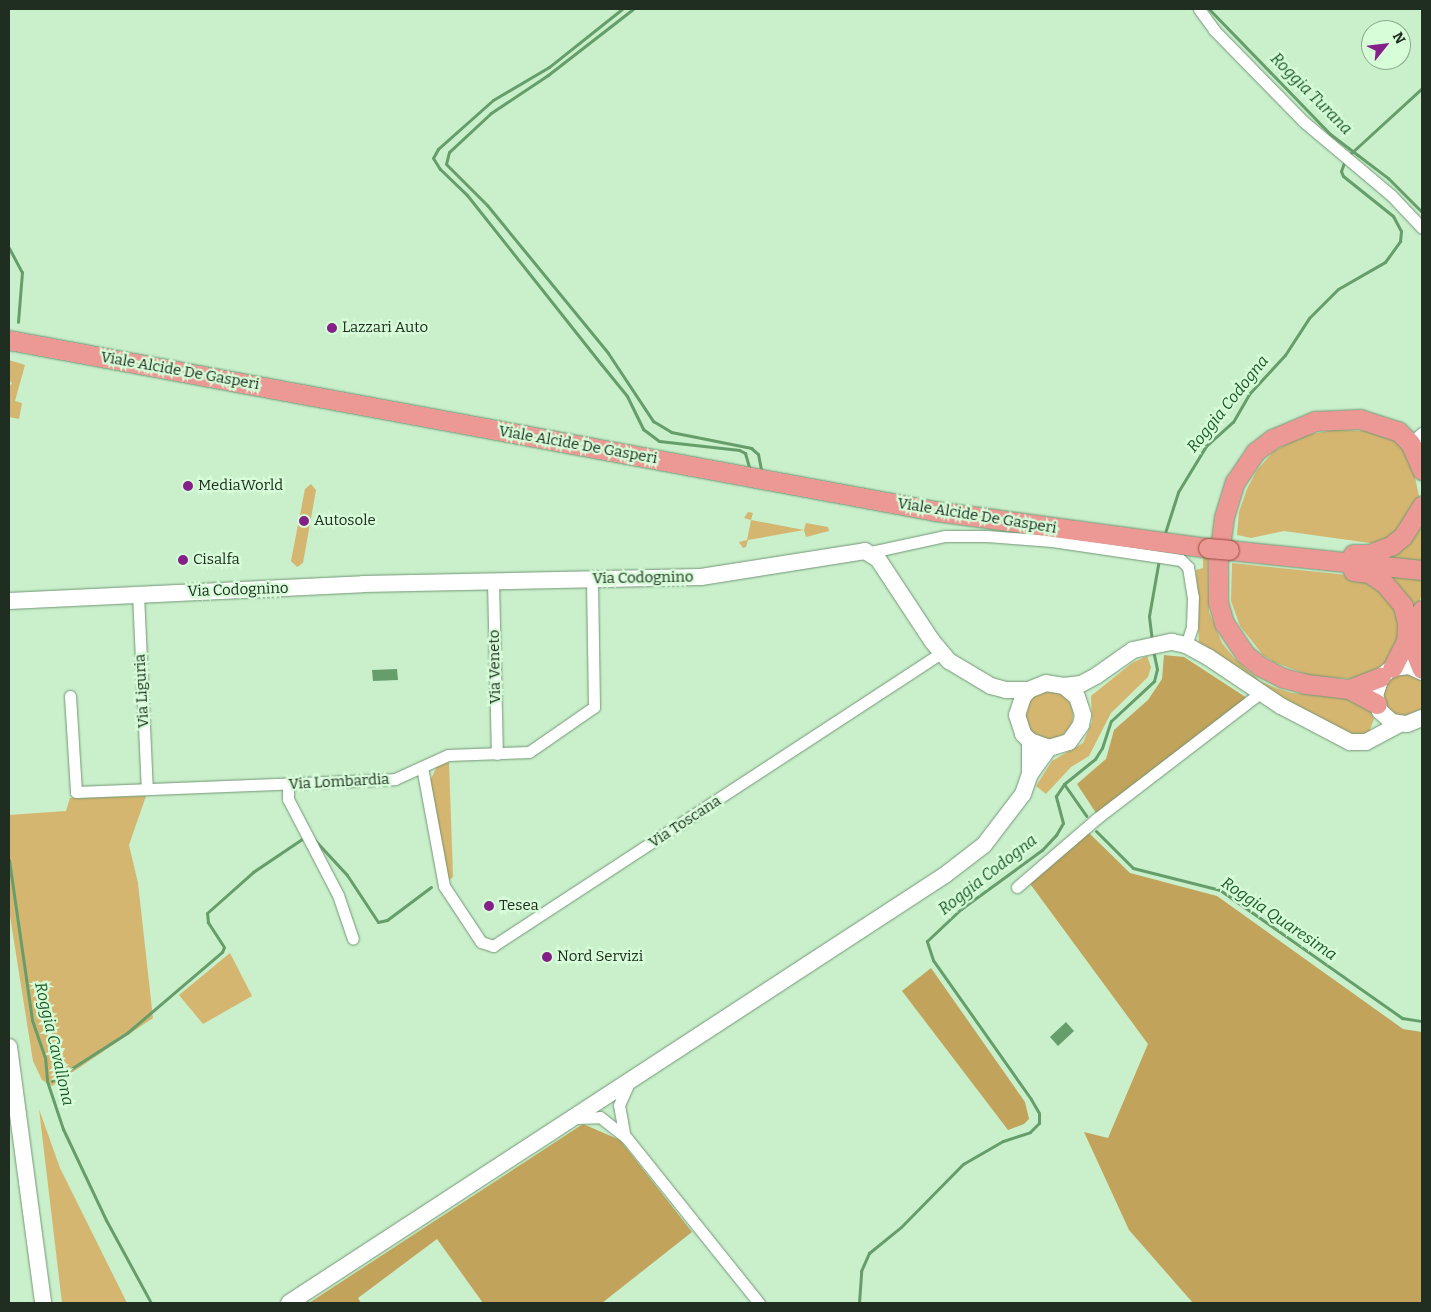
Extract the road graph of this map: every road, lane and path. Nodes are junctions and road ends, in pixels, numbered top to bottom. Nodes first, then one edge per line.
1 (1199, 9) edge
2 (1422, 228) edge
3 (9, 331) edge
4 (9, 340) edge
5 (37, 345) junction
6 (9, 346) edge
7 (1416, 438) edge
8 (1422, 470) edge
9 (1422, 505) edge
10 (1147, 548) junction
11 (1179, 551) junction
12 (871, 552) junction
13 (1319, 559) junction
14 (1422, 570) edge
15 (592, 579) junction
16 (494, 581) junction
17 (138, 594) junction
18 (9, 600) edge
19 (1422, 610) edge
20 (1186, 645) junction
21 (941, 653) junction
22 (1422, 671) edge
23 (1387, 673) junction
24 (1096, 676) junction
25 (991, 686) junction
26 (1064, 686) junction
27 (1349, 689) junction
28 (1030, 690) junction
29 (1260, 693) junction
30 (70, 696) dead end
31 (1081, 704) junction
32 (1379, 708) junction
33 (1017, 715) junction
34 (1422, 718) edge
35 (1400, 724) junction
36 (1369, 740) junction
37 (1030, 741) junction
38 (1049, 748) junction
39 (497, 754) junction
40 (422, 767) junction
41 (1030, 774) junction
42 (288, 785) junction
43 (147, 789) junction
44 (1017, 887) dead end
45 (353, 939) dead end
46 (9, 1047) edge
47 (632, 1079) junction
48 (569, 1120) junction
49 (626, 1137) junction
50 (42, 1303) edge
51 (290, 1303) edge
52 (759, 1303) edge

1 - 2 street
3 - 5 main road
4 - 5 main road, Viale Alcide De Gasperi
5 - 6 main road
5 - 10 main road, Viale Alcide De Gasperi
7 - 8 main road
7 - 27 main road
9 - 13 main road
10 - 11 main road, Viale Alcide De Gasperi
10 - 12 street, Via Codognino
11 - 13 main road, Viale Alcide De Gasperi, bridge
11 - 20 street
12 - 15 main road, Via Codognino
12 - 21 main road
13 - 14 main road, Viale Alcide De Gasperi
13 - 23 main road
15 - 16 main road, Via Codognino
15 - 39 street, Via Lombardia
16 - 17 main road, Via Codognino
16 - 39 street, Via Veneto
17 - 18 main road, Via Codognino
17 - 43 street, Via Liguria
19 - 22 main road
20 - 24 main road
20 - 29 main road
21 - 25 main road
21 - 40 street, Via Toscana
22 - 23 main road
23 - 27 main road
23 - 32 main road
24 - 26 main road
24 - 31 main road
25 - 28 main road
25 - 33 main road
26 - 28 main road
26 - 31 main road
27 - 32 main road
28 - 33 main road
29 - 36 main road
29 - 44 street
30 - 43 street, Via Lombardia
31 - 38 main road
32 - 35 main road
32 - 36 main road
33 - 37 main road
34 - 35 main road
35 - 36 main road
37 - 38 main road
37 - 41 main road
38 - 41 main road
39 - 40 street, Via Lombardia
40 - 42 street, Via Lombardia
41 - 47 main road
42 - 43 street, Via Lombardia
42 - 45 street
46 - 50 main road
47 - 48 main road
47 - 49 street
48 - 49 street
48 - 51 main road
49 - 52 street

